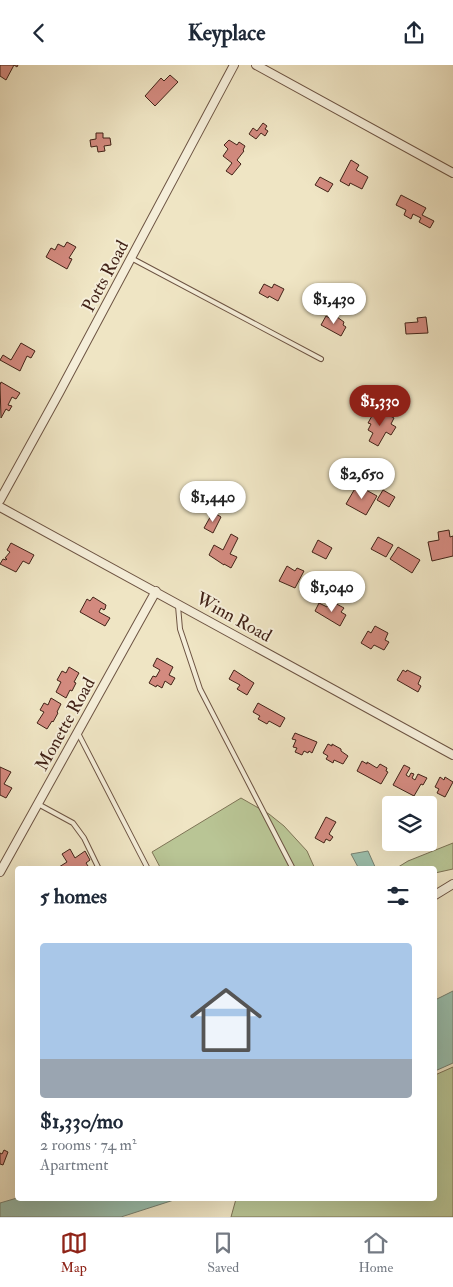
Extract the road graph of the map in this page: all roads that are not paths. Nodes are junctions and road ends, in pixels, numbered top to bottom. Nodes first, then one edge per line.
1 (234, 65) edge
2 (256, 65) edge
3 (453, 173) edge
4 (131, 258) junction
5 (321, 359) dead end
6 (0, 500) edge
7 (0, 507) edge
8 (156, 591) junction
9 (178, 603) junction
10 (78, 733) junction
11 (453, 755) edge
12 (38, 804) junction
13 (98, 866) edge
14 (146, 866) edge
15 (291, 866) edge
16 (0, 872) edge
17 (453, 884) edge
18 (437, 894) edge

1 - 4 street, Potts Road
2 - 3 street
4 - 5 lane
4 - 6 street, Potts Road
7 - 8 street, Winn Road
8 - 9 street, Winn Road
8 - 10 street, Monette Road
9 - 11 street, Winn Road
9 - 15 lane
10 - 12 street, Monette Road
10 - 14 lane
12 - 13 lane
12 - 16 street, Monette Road
17 - 18 street

